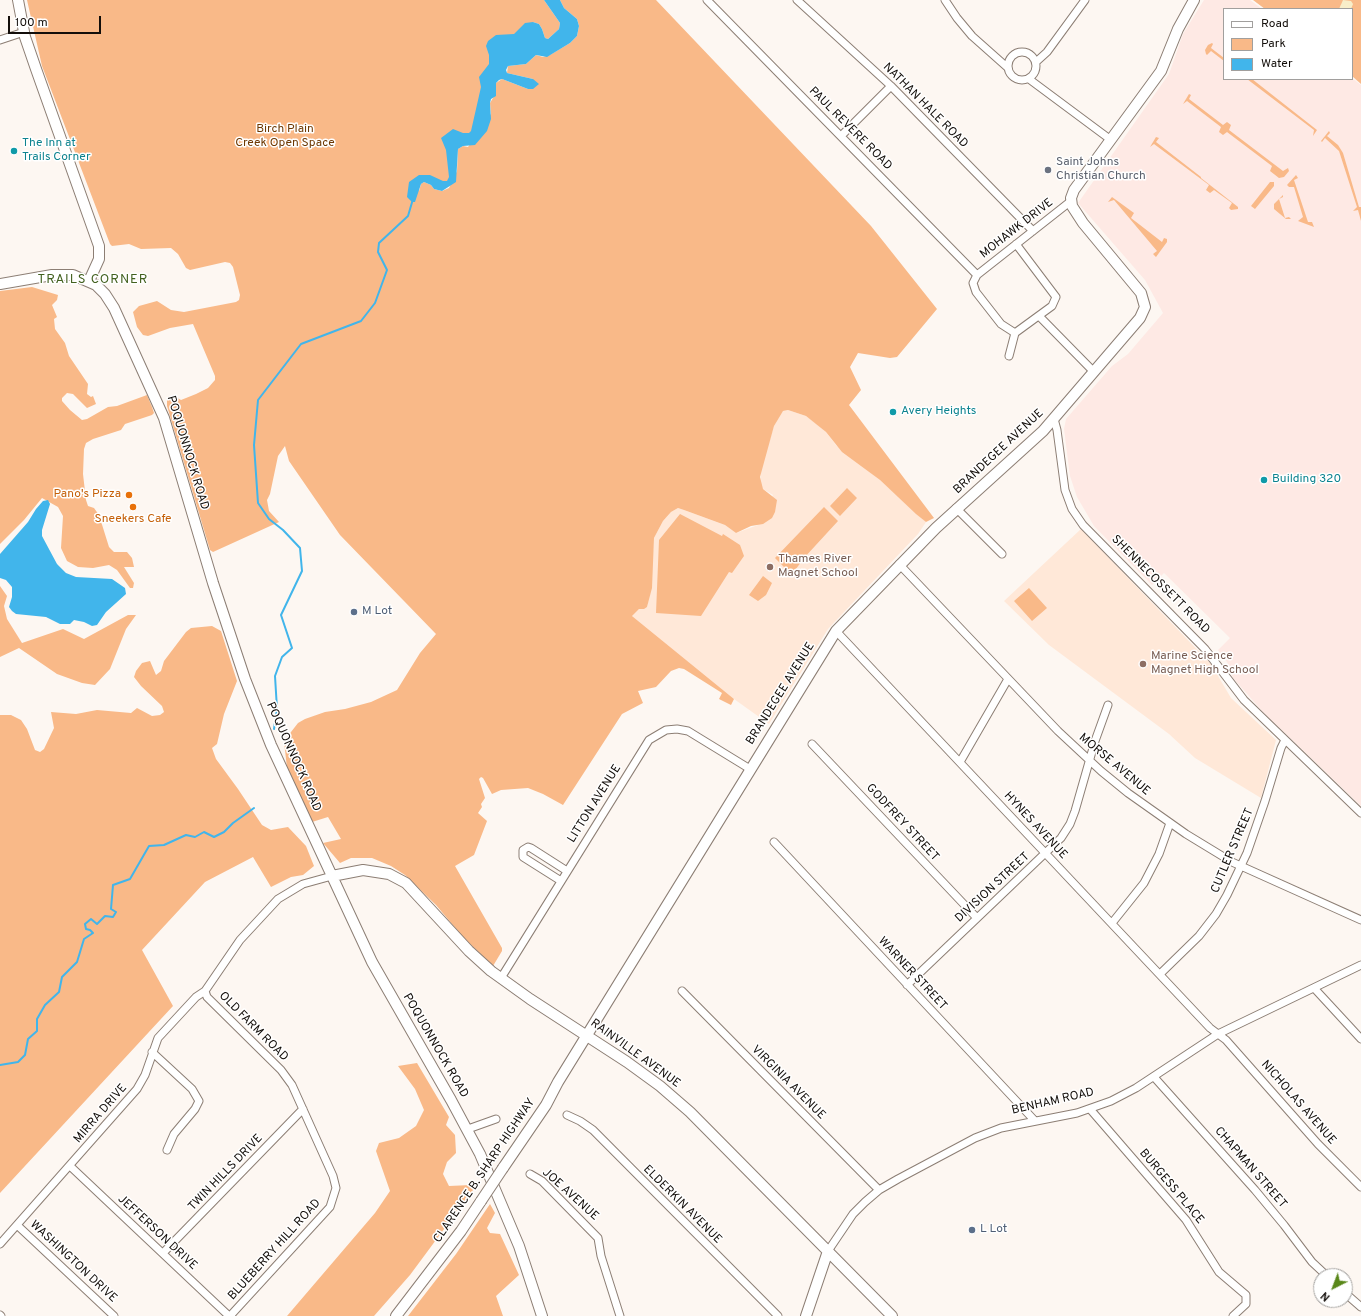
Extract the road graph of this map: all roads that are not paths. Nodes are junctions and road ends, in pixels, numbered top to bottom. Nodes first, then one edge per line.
1 (18, 0) edge
2 (707, 0) edge
3 (797, 0) edge
4 (945, 0) edge
5 (1085, 0) edge
6 (1194, 0) edge
7 (24, 32) junction
8 (0, 40) edge
9 (995, 56) junction
10 (1011, 58) junction
11 (1036, 62) junction
12 (1008, 68) junction
13 (1029, 80) junction
14 (891, 86) junction
15 (842, 135) junction
16 (1111, 140) junction
17 (1071, 201) junction
18 (1033, 231) junction
19 (1016, 244) junction
20 (977, 275) junction
21 (89, 281) junction
22 (0, 284) edge
23 (1039, 316) junction
24 (1015, 333) junction
25 (1009, 356) dead end
26 (1094, 372) junction
27 (1055, 417) junction
28 (956, 508) junction
29 (1002, 554) dead end
30 (899, 564) junction
31 (836, 631) junction
32 (1008, 679) junction
33 (1108, 705) dead end
34 (1285, 740) junction
35 (812, 744) dead end
36 (1090, 761) junction
37 (960, 762) junction
38 (750, 769) junction
39 (1361, 813) edge
40 (1170, 823) junction
41 (774, 842) dead end
42 (1046, 854) junction
43 (1240, 866) junction
44 (567, 871) junction
45 (332, 876) junction
46 (561, 881) junction
47 (976, 917) junction
48 (1361, 920) edge
49 (1112, 923) junction
50 (1361, 965) edge
51 (1160, 974) junction
52 (501, 978) junction
53 (907, 985) junction
54 (1314, 988) junction
55 (205, 991) junction
56 (682, 991) dead end
57 (1218, 1034) junction
58 (588, 1035) junction
59 (1361, 1039) edge
60 (152, 1052) junction
61 (1154, 1077) junction
62 (303, 1109) junction
63 (1090, 1109) junction
64 (566, 1116) dead end
65 (496, 1119) dead end
66 (1035, 1120) junction
67 (468, 1129) junction
68 (167, 1150) dead end
69 (70, 1166) junction
70 (530, 1174) dead end
71 (1361, 1187) edge
72 (879, 1190) junction
73 (17, 1225) junction
74 (0, 1244) edge
75 (828, 1250) junction
76 (164, 1253) junction
77 (1319, 1268) edge
78 (1353, 1300) edge
79 (1361, 1307) edge
80 (114, 1316) edge
81 (230, 1316) edge
82 (396, 1316) edge
83 (542, 1316) edge
84 (620, 1316) edge
85 (778, 1316) edge
86 (806, 1316) edge
87 (892, 1316) edge
88 (1233, 1316) edge

1 - 7 main road
2 - 15 street, PAUL REVERE ROAD
3 - 14 street, NATHAN HALE ROAD
4 - 9 street
5 - 11 street
6 - 16 main road
7 - 8 street
7 - 21 main road
9 - 10 street
9 - 12 street
10 - 11 street
10 - 12 street
11 - 13 street
12 - 13 street
13 - 16 street
14 - 15 street
14 - 18 street, NATHAN HALE ROAD
15 - 20 street, PAUL REVERE ROAD
16 - 17 main road
17 - 18 street, MOHAWK DRIVE
17 - 26 main road
18 - 19 street, MOHAWK DRIVE
19 - 20 street, MOHAWK DRIVE
19 - 23 street
20 - 24 street
21 - 22 main road, POQUONNOCK ROAD
21 - 45 main road, POQUONNOCK ROAD
23 - 24 street
23 - 26 street
24 - 25 street
26 - 27 main road
27 - 28 main road, BRANDEGEE AVENUE
27 - 34 street, SHENNECOSSETT ROAD
28 - 29 street
28 - 30 main road, BRANDEGEE AVENUE
30 - 31 main road, BRANDEGEE AVENUE
30 - 32 street, MORSE AVENUE
31 - 37 street, HYNES AVENUE
31 - 38 main road, BRANDEGEE AVENUE
32 - 36 street, MORSE AVENUE
32 - 37 street
33 - 36 street, DIVISION STREET
34 - 39 street, SHENNECOSSETT ROAD
34 - 43 street, CUTLER STREET
35 - 47 street, GODFREY STREET
36 - 40 street, MORSE AVENUE
36 - 42 street, DIVISION STREET
37 - 42 street, HYNES AVENUE
38 - 44 street, LITTON AVENUE
38 - 58 main road, BRANDEGEE AVENUE
40 - 43 street, MORSE AVENUE
40 - 49 street
41 - 53 street, WARNER STREET
42 - 47 street, DIVISION STREET
42 - 49 street, HYNES AVENUE
43 - 48 street, MORSE AVENUE
43 - 51 street, CUTLER STREET
44 - 46 street, LITTON AVENUE
44 - 46 street
45 - 52 main road, RAINVILLE AVENUE
45 - 55 street, OLD FARM ROAD
45 - 67 main road, POQUONNOCK ROAD
46 - 52 street, LITTON AVENUE
47 - 53 street, DIVISION STREET
49 - 51 street, HYNES AVENUE
50 - 54 street, BENHAM ROAD
51 - 57 street, HYNES AVENUE
52 - 58 main road, RAINVILLE AVENUE
53 - 66 street, WARNER STREET
54 - 57 street, BENHAM ROAD
54 - 59 street
55 - 60 street, MIRRA DRIVE
55 - 62 street, OLD FARM ROAD
56 - 72 street, VIRGINIA AVENUE
57 - 61 street, BENHAM ROAD
57 - 71 street, NICHOLAS AVENUE
58 - 75 main road, RAINVILLE AVENUE
58 - 82 main road, CLARENCE B. SHARP HIGHWAY, bridge
60 - 68 street
60 - 69 street, MIRRA DRIVE
61 - 63 street, BENHAM ROAD
61 - 77 street, CHAPMAN STREET
62 - 76 street, TWIN HILLS DRIVE
62 - 81 street, BLUEBERRY HILL ROAD
63 - 66 street, BENHAM ROAD
63 - 88 street, BURGESS PLACE
64 - 85 street, ELDERKIN AVENUE
65 - 67 street
66 - 72 street, BENHAM ROAD
67 - 83 main road, POQUONNOCK ROAD
69 - 73 street, MIRRA DRIVE
69 - 76 street, JEFFERSON DRIVE
70 - 84 street, JOE AVENUE
72 - 75 street, BENHAM ROAD
73 - 74 street, MIRRA DRIVE
73 - 80 street, WASHINGTON DRIVE
75 - 86 main road, BENHAM ROAD
75 - 87 main road, RAINVILLE AVENUE
76 - 81 street, JEFFERSON DRIVE
78 - 79 street

